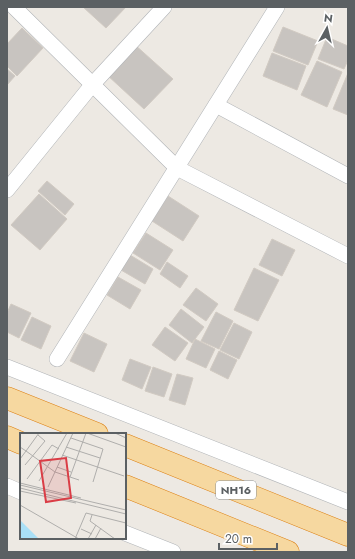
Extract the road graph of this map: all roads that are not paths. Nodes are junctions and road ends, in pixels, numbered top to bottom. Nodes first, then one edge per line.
1 (14, 7) edge
2 (164, 7) edge
3 (277, 7) edge
4 (92, 85) junction
5 (216, 105) junction
6 (177, 168) junction
7 (348, 176) edge
8 (7, 190) edge
9 (348, 256) edge
10 (57, 359) dead end
11 (7, 367) edge
12 (7, 398) edge
13 (94, 433) edge
14 (7, 437) edge
15 (20, 443) edge
16 (126, 445) edge
17 (7, 486) edge
18 (126, 486) edge
19 (20, 492) edge
20 (348, 502) edge
21 (126, 533) edge
22 (348, 535) edge
23 (173, 552) edge
24 (288, 552) edge

1 - 4 street
2 - 4 street
3 - 5 street
4 - 6 street
4 - 8 street
5 - 6 street
5 - 7 street
6 - 9 street
6 - 10 street
11 - 20 street
12 - 13 highway
14 - 15 highway
16 - 22 highway, NH16
17 - 19 street
18 - 24 highway
21 - 23 street

